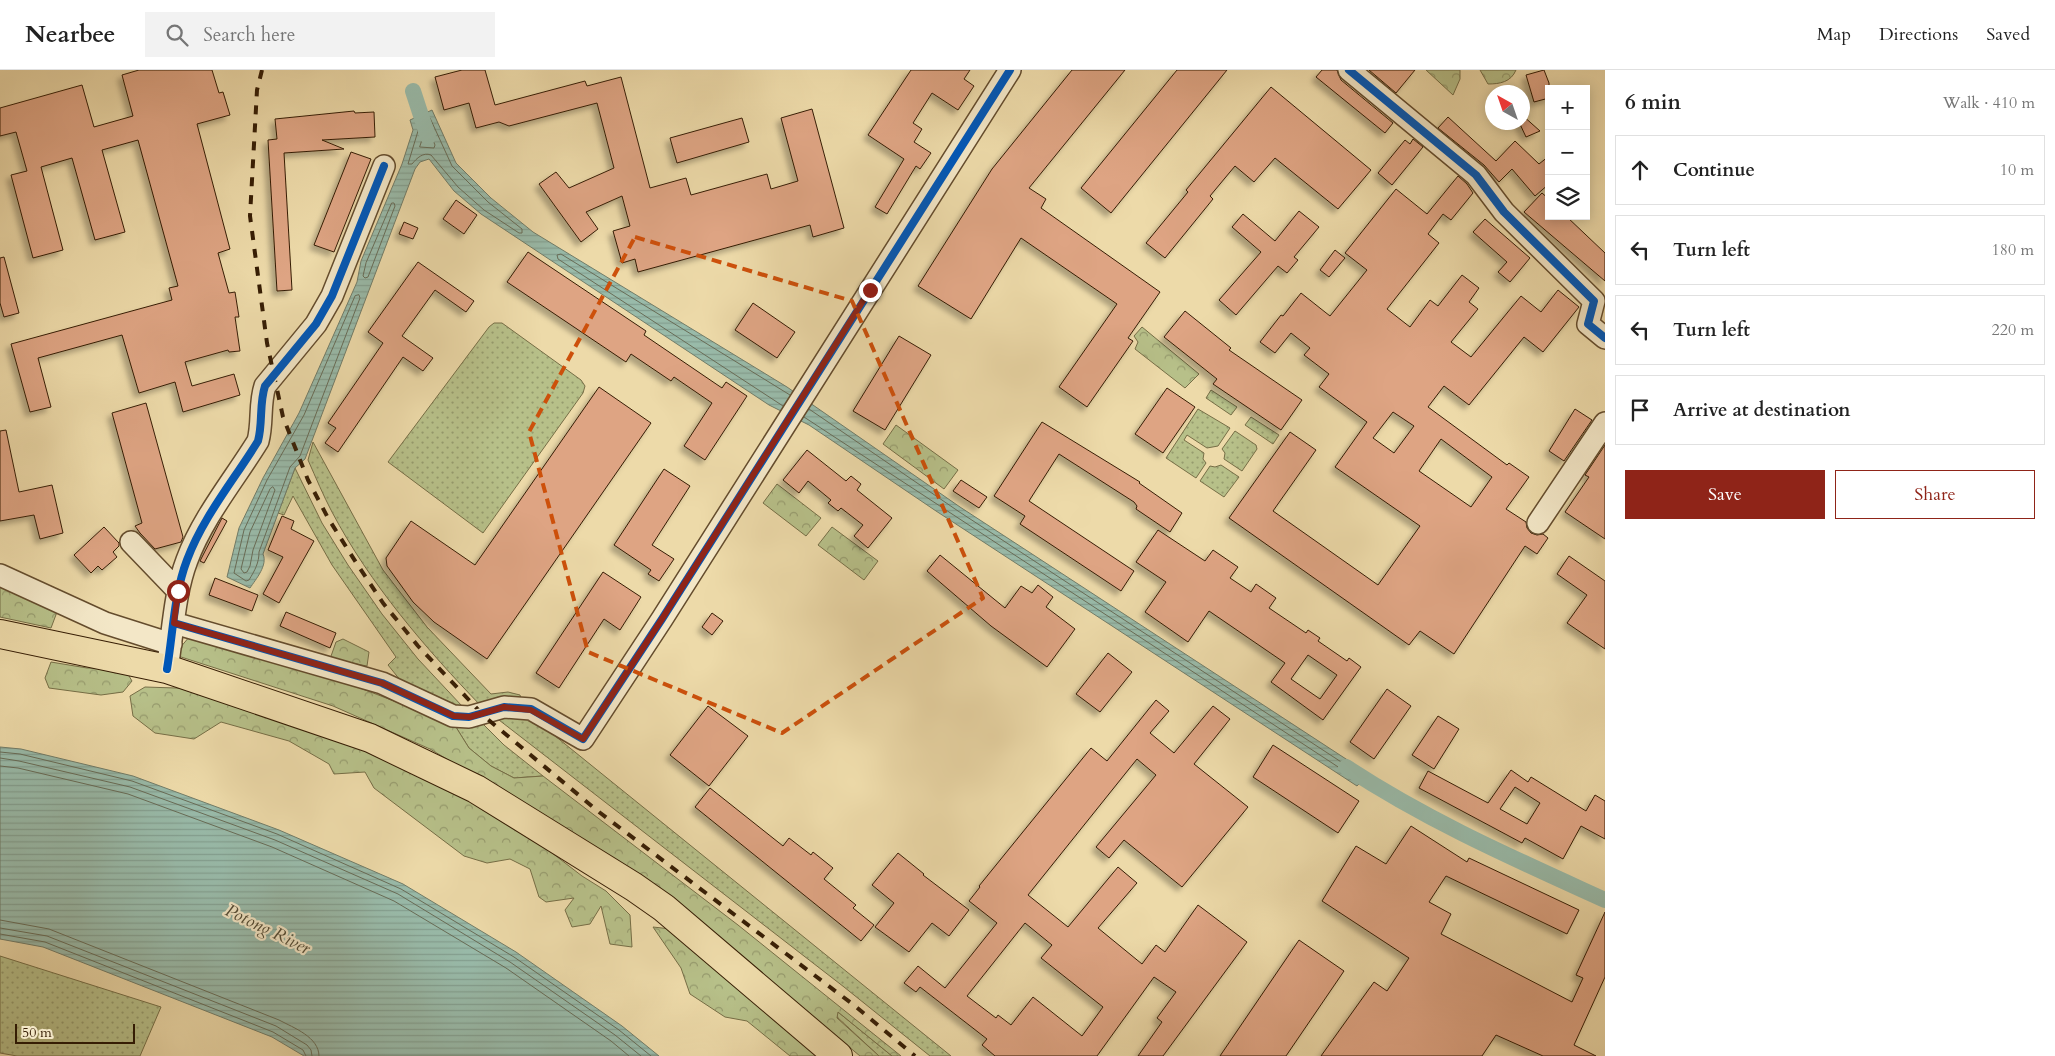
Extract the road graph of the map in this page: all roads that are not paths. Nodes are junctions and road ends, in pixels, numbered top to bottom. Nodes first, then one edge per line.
1 (1010, 70) edge
2 (1349, 70) edge
3 (384, 166) dead end
4 (1605, 338) edge
5 (1605, 423) edge
6 (1538, 523) dead end
7 (131, 542) dead end
8 (0, 575) edge
9 (178, 591) junction
10 (174, 623) junction
11 (0, 634) edge
12 (169, 656) junction
13 (838, 1056) edge

1 - 10 street
2 - 4 street
3 - 9 street
5 - 6 street
7 - 9 street
8 - 12 street
9 - 10 street
10 - 12 street
11 - 12 main road
12 - 13 main road

